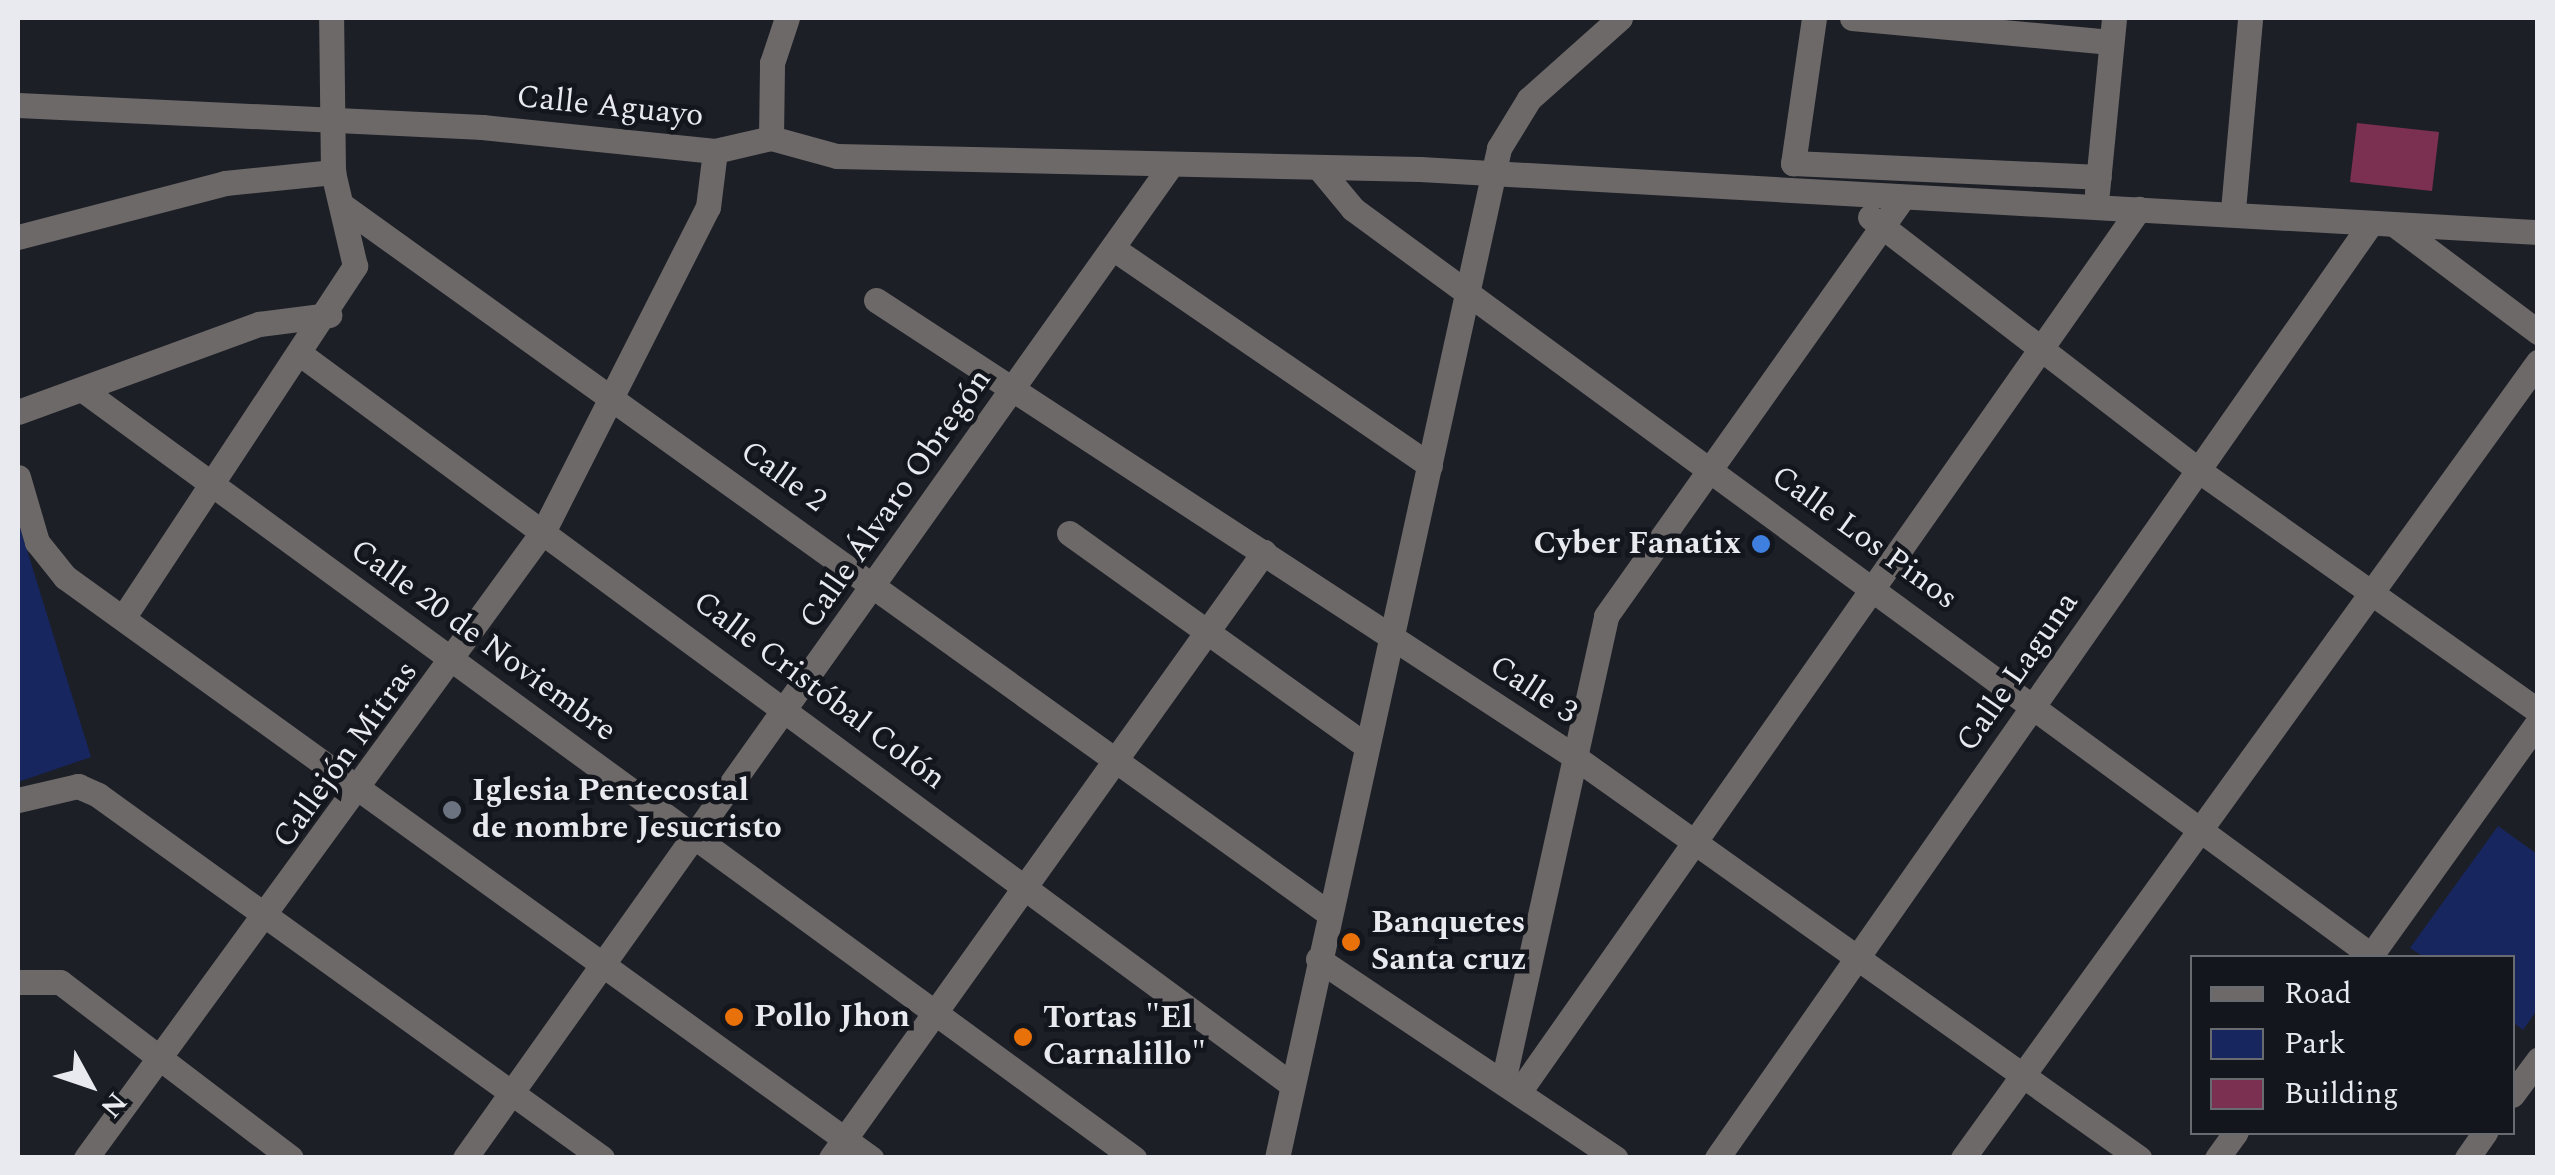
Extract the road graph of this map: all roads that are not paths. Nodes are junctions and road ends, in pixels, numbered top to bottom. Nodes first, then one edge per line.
1 (331, 18) edge
2 (787, 18) edge
3 (1620, 18) edge
4 (1814, 18) edge
5 (1852, 18) edge
6 (2250, 18) edge
7 (2112, 30) edge
8 (18, 105) edge
9 (328, 120) junction
10 (771, 138) junction
11 (715, 151) junction
12 (1319, 168) junction
13 (1168, 169) junction
14 (333, 172) junction
15 (1490, 176) junction
16 (2098, 177) junction
17 (1847, 197) junction
18 (1901, 200) junction
19 (342, 206) junction
20 (2096, 209) junction
21 (2140, 209) junction
22 (2234, 210) junction
23 (2383, 224) junction
24 (1882, 227) junction
25 (2538, 232) edge
26 (18, 237) edge
27 (1114, 249) junction
28 (1465, 292) junction
29 (876, 300) dead end
30 (330, 315) junction
31 (2538, 332) edge
32 (2043, 350) junction
33 (303, 356) junction
34 (2538, 362) edge
35 (1014, 387) junction
36 (83, 390) junction
37 (618, 399) junction
38 (18, 412) edge
39 (1707, 464) junction
40 (1430, 465) junction
41 (2198, 470) junction
42 (18, 477) edge
43 (214, 485) junction
44 (544, 530) junction
45 (1069, 533) dead end
46 (1264, 552) junction
47 (875, 584) junction
48 (1871, 584) junction
49 (2372, 594) junction
50 (123, 618) junction
51 (1206, 633) junction
52 (1392, 636) junction
53 (455, 661) junction
54 (2035, 706) junction
55 (787, 707) junction
56 (2538, 711) edge
57 (2538, 722) edge
58 (1366, 746) junction
59 (1572, 754) junction
60 (1114, 759) junction
61 (362, 790) junction
62 (18, 800) edge
63 (2200, 830) junction
64 (696, 836) junction
65 (1693, 840) junction
66 (1025, 886) junction
67 (1327, 912) junction
68 (270, 916) junction
69 (2369, 955) edge
70 (2373, 955) edge
71 (1858, 957) junction
72 (1318, 959) junction
73 (605, 964) junction
74 (18, 982) edge
75 (933, 1013) junction
76 (163, 1062) junction
77 (2529, 1067) edge
78 (2024, 1074) junction
79 (1292, 1084) junction
80 (1511, 1087) junction
81 (2515, 1090) edge
82 (513, 1092) junction
83 (2234, 1135) edge
84 (2484, 1135) edge
85 (837, 1148) edge
86 (86, 1158) edge
87 (292, 1158) edge
88 (465, 1158) edge
89 (602, 1158) edge
90 (871, 1158) edge
91 (1134, 1158) edge
92 (1276, 1158) edge
93 (1615, 1158) edge
94 (1717, 1158) edge
95 (1963, 1158) edge
96 (2139, 1158) edge
97 (2218, 1158) edge
98 (2468, 1158) edge

1 - 9 street
2 - 10 street
3 - 15 street
4 - 16 street
5 - 7 street
6 - 22 street
7 - 16 street
8 - 9 street, Calle Aguayo
9 - 11 street, Calle Aguayo
9 - 14 street
10 - 11 street, Calle Aguayo
10 - 13 street, Calle Aguayo
11 - 37 street, Callejón Mitras
12 - 13 street, Calle Aguayo
12 - 15 street, Calle Aguayo
12 - 28 street, Calle Los Pinos
13 - 27 street, Calle Álvaro Obregón
14 - 19 street
14 - 26 street
15 - 17 street, Calle Aguayo
15 - 28 street
16 - 20 street
17 - 18 street, Calle Aguayo
17 - 24 street
18 - 20 street, Calle Aguayo
18 - 24 street
19 - 30 street
19 - 37 street, Calle 2
20 - 21 street, Calle Aguayo
21 - 22 street, Calle Aguayo
21 - 32 street
22 - 23 street, Calle Aguayo
23 - 25 street, Calle Aguayo
23 - 31 street
23 - 41 street, Calle Laguna
24 - 32 street
24 - 39 street
27 - 35 street, Calle Álvaro Obregón
27 - 40 street
28 - 39 street, Calle Los Pinos
28 - 40 street
29 - 35 street, Calle 3
30 - 33 street
30 - 36 street
32 - 41 street
32 - 48 street
33 - 43 street
33 - 44 street, Calle Cristóbal Colón
34 - 49 street
35 - 46 street, Calle 3
35 - 47 street, Calle Álvaro Obregón
36 - 38 street
36 - 43 street, Calle 20 de Noviembre
37 - 44 street, Callejón Mitras
37 - 47 street, Calle 2
39 - 48 street, Calle Los Pinos
39 - 59 street
40 - 52 street
41 - 49 street
41 - 54 street, Calle Laguna
42 - 50 street
43 - 50 street
43 - 53 street, Calle 20 de Noviembre
44 - 53 street, Callejón Mitras
44 - 55 street, Calle Cristóbal Colón
45 - 51 street
46 - 51 street
46 - 52 street, Calle 3
47 - 55 street, Calle Álvaro Obregón
47 - 60 street, Calle 2
48 - 54 street, Calle Los Pinos
48 - 65 street
49 - 56 street
49 - 63 street
50 - 61 street
51 - 58 street
51 - 60 street
52 - 58 street
52 - 59 street, Calle 3
53 - 61 street, Callejón Mitras
53 - 64 street, Calle 20 de Noviembre
54 - 63 street, Calle Los Pinos
54 - 71 street, Calle Laguna
55 - 64 street, Calle Álvaro Obregón
55 - 66 street, Calle Cristóbal Colón
57 - 70 street
58 - 67 street
59 - 65 street, Calle 3
59 - 80 street
60 - 66 street
60 - 67 street, Calle 2
61 - 68 street, Callejón Mitras
61 - 73 street
62 - 68 street
63 - 69 street, Calle Los Pinos
63 - 78 street
64 - 73 street, Calle Álvaro Obregón
64 - 75 street, Calle 20 de Noviembre
65 - 71 street, Calle 3
65 - 80 street
66 - 75 street
66 - 79 street, Calle Cristóbal Colón
67 - 72 street
68 - 76 street, Callejón Mitras
68 - 82 street
71 - 78 street, Calle 3
71 - 94 street, Calle Laguna
72 - 79 street
72 - 80 street
73 - 82 street, Calle Álvaro Obregón
73 - 85 street
74 - 76 street
75 - 85 street
75 - 91 street, Calle 20 de Noviembre
76 - 86 street, Callejón Mitras
76 - 87 street
77 - 81 street
78 - 95 street
78 - 96 street, Calle 3
79 - 92 street
80 - 93 street
82 - 88 street, Calle Álvaro Obregón
82 - 89 street
83 - 97 street
84 - 98 street
85 - 90 street

